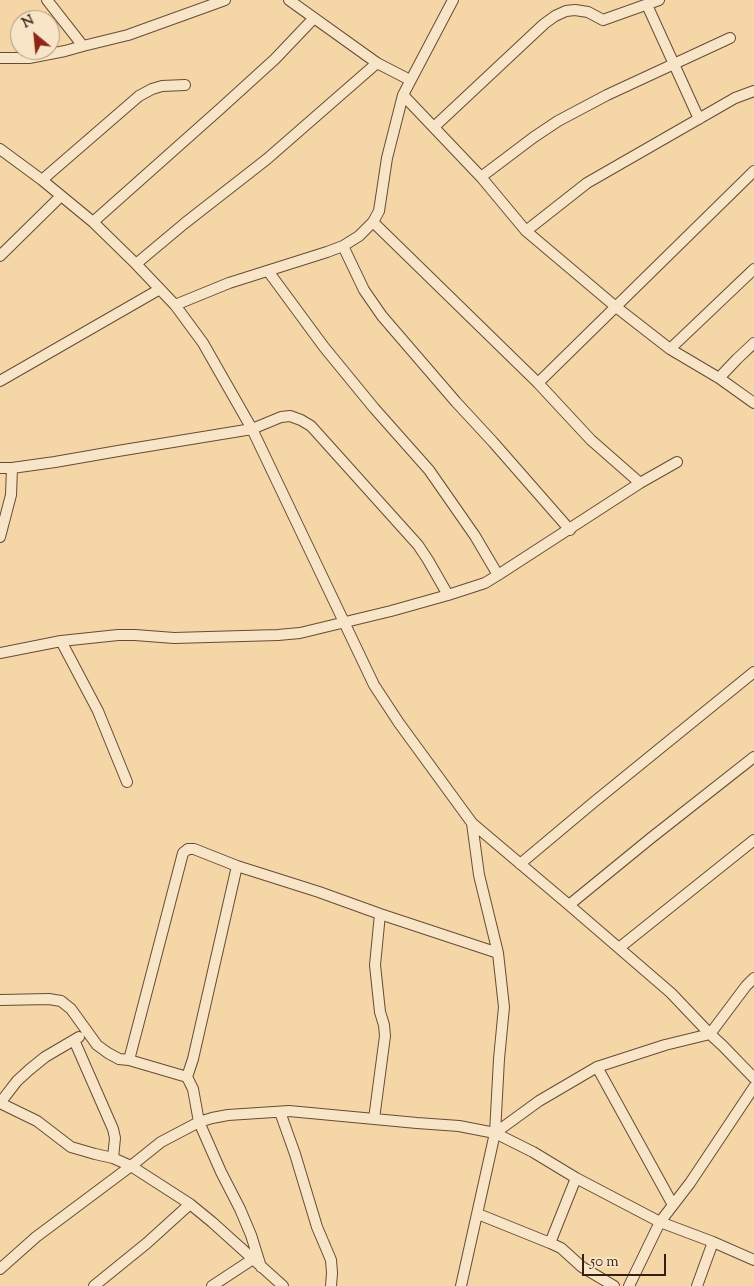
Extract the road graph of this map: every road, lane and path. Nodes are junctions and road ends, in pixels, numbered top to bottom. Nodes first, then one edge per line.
1 (47, 0) edge
2 (225, 0) edge
3 (289, 0) edge
4 (453, 0) edge
5 (659, 0) edge
6 (647, 5) junction
7 (314, 18) junction
8 (730, 38) dead end
9 (83, 46) junction
10 (0, 58) edge
11 (377, 63) junction
12 (673, 64) junction
13 (410, 80) junction
14 (184, 86) dead end
15 (754, 91) edge
16 (402, 95) junction
17 (699, 119) junction
18 (434, 127) junction
19 (0, 149) edge
20 (754, 171) edge
21 (480, 177) junction
22 (42, 180) junction
23 (61, 196) junction
24 (93, 222) junction
25 (373, 222) junction
26 (526, 231) junction
27 (343, 246) junction
28 (0, 256) edge
29 (136, 264) junction
30 (754, 269) edge
31 (268, 271) junction
32 (160, 289) junction
33 (175, 305) junction
34 (616, 307) junction
35 (754, 343) edge
36 (670, 349) junction
37 (719, 378) junction
38 (0, 381) edge
39 (538, 383) junction
40 (754, 403) edge
41 (252, 429) junction
42 (677, 462) dead end
43 (0, 468) edge
44 (12, 468) junction
45 (640, 484) junction
46 (570, 530) junction
47 (0, 537) edge
48 (498, 575) junction
49 (448, 595) junction
50 (345, 623) junction
51 (61, 641) junction
52 (0, 653) edge
53 (754, 672) edge
54 (754, 757) edge
55 (127, 782) dead end
56 (472, 823) junction
57 (754, 840) edge
58 (520, 864) junction
59 (237, 866) junction
60 (569, 905) junction
61 (380, 914) junction
62 (619, 948) junction
63 (498, 953) junction
64 (754, 978) edge
65 (0, 1000) edge
66 (88, 1033) junction
67 (710, 1034) junction
68 (74, 1040) junction
69 (129, 1060) junction
70 (596, 1067) junction
71 (187, 1077) junction
72 (754, 1078) edge
73 (754, 1087) edge
74 (0, 1103) edge
75 (280, 1112) junction
76 (374, 1119) junction
77 (199, 1122) junction
78 (495, 1133) junction
79 (113, 1158) junction
80 (132, 1166) junction
81 (576, 1178) junction
82 (190, 1204) junction
83 (673, 1205) junction
84 (478, 1214) junction
85 (660, 1222) junction
86 (713, 1242) junction
87 (550, 1243) junction
88 (252, 1260) junction
89 (754, 1260) edge
90 (261, 1267) junction
91 (0, 1269) edge
92 (94, 1286) edge
93 (212, 1286) edge
94 (283, 1286) edge
95 (331, 1286) edge
96 (461, 1286) edge
97 (614, 1286) edge
98 (629, 1286) edge
99 (697, 1286) edge

1 - 9 street
2 - 9 street
3 - 7 street
4 - 13 street
5 - 6 street
6 - 12 street
6 - 18 street
7 - 11 street
7 - 24 street
8 - 12 street
9 - 10 street
11 - 13 street
11 - 29 street
12 - 17 street
12 - 21 street
13 - 16 street
14 - 22 street
15 - 17 street
16 - 18 street
16 - 25 street
17 - 26 street
18 - 21 street
19 - 22 street
20 - 34 street
21 - 26 street
22 - 23 street
23 - 24 street
23 - 28 street
24 - 29 street
25 - 27 street
25 - 39 street
26 - 34 street
27 - 31 street
27 - 46 street
29 - 32 street
30 - 36 street
31 - 33 street
31 - 48 street
32 - 33 street
32 - 38 street
33 - 41 street
34 - 36 street
34 - 39 street
35 - 37 street
36 - 37 street
37 - 40 street
39 - 45 street
41 - 44 street
41 - 49 street
41 - 50 street
42 - 45 street
43 - 44 street
44 - 47 street
45 - 46 street
46 - 48 street
48 - 49 street
49 - 50 street
50 - 51 street
50 - 56 street
51 - 52 street
51 - 55 street
53 - 58 street
54 - 60 street
56 - 58 street
56 - 63 street
57 - 62 street
58 - 60 street
59 - 61 street
59 - 69 street
59 - 71 street
60 - 62 street
61 - 63 street
61 - 76 street
62 - 67 street
63 - 78 street
64 - 67 street
65 - 66 street
66 - 68 street
66 - 69 street
67 - 70 street
67 - 72 street
68 - 74 street
68 - 79 street
69 - 71 street
70 - 78 street
70 - 83 street
71 - 77 street
73 - 83 street
74 - 79 street
75 - 76 street
75 - 77 street
75 - 95 street
76 - 78 street
77 - 80 street
77 - 90 street
78 - 81 street
78 - 84 street
79 - 80 street
80 - 82 street
80 - 91 street
81 - 85 street
81 - 87 street
82 - 88 street
82 - 92 street
83 - 85 street
84 - 87 street
84 - 96 street
85 - 86 street
85 - 98 street
86 - 89 street
86 - 99 street
87 - 97 street
88 - 90 street
88 - 93 street
90 - 94 street

